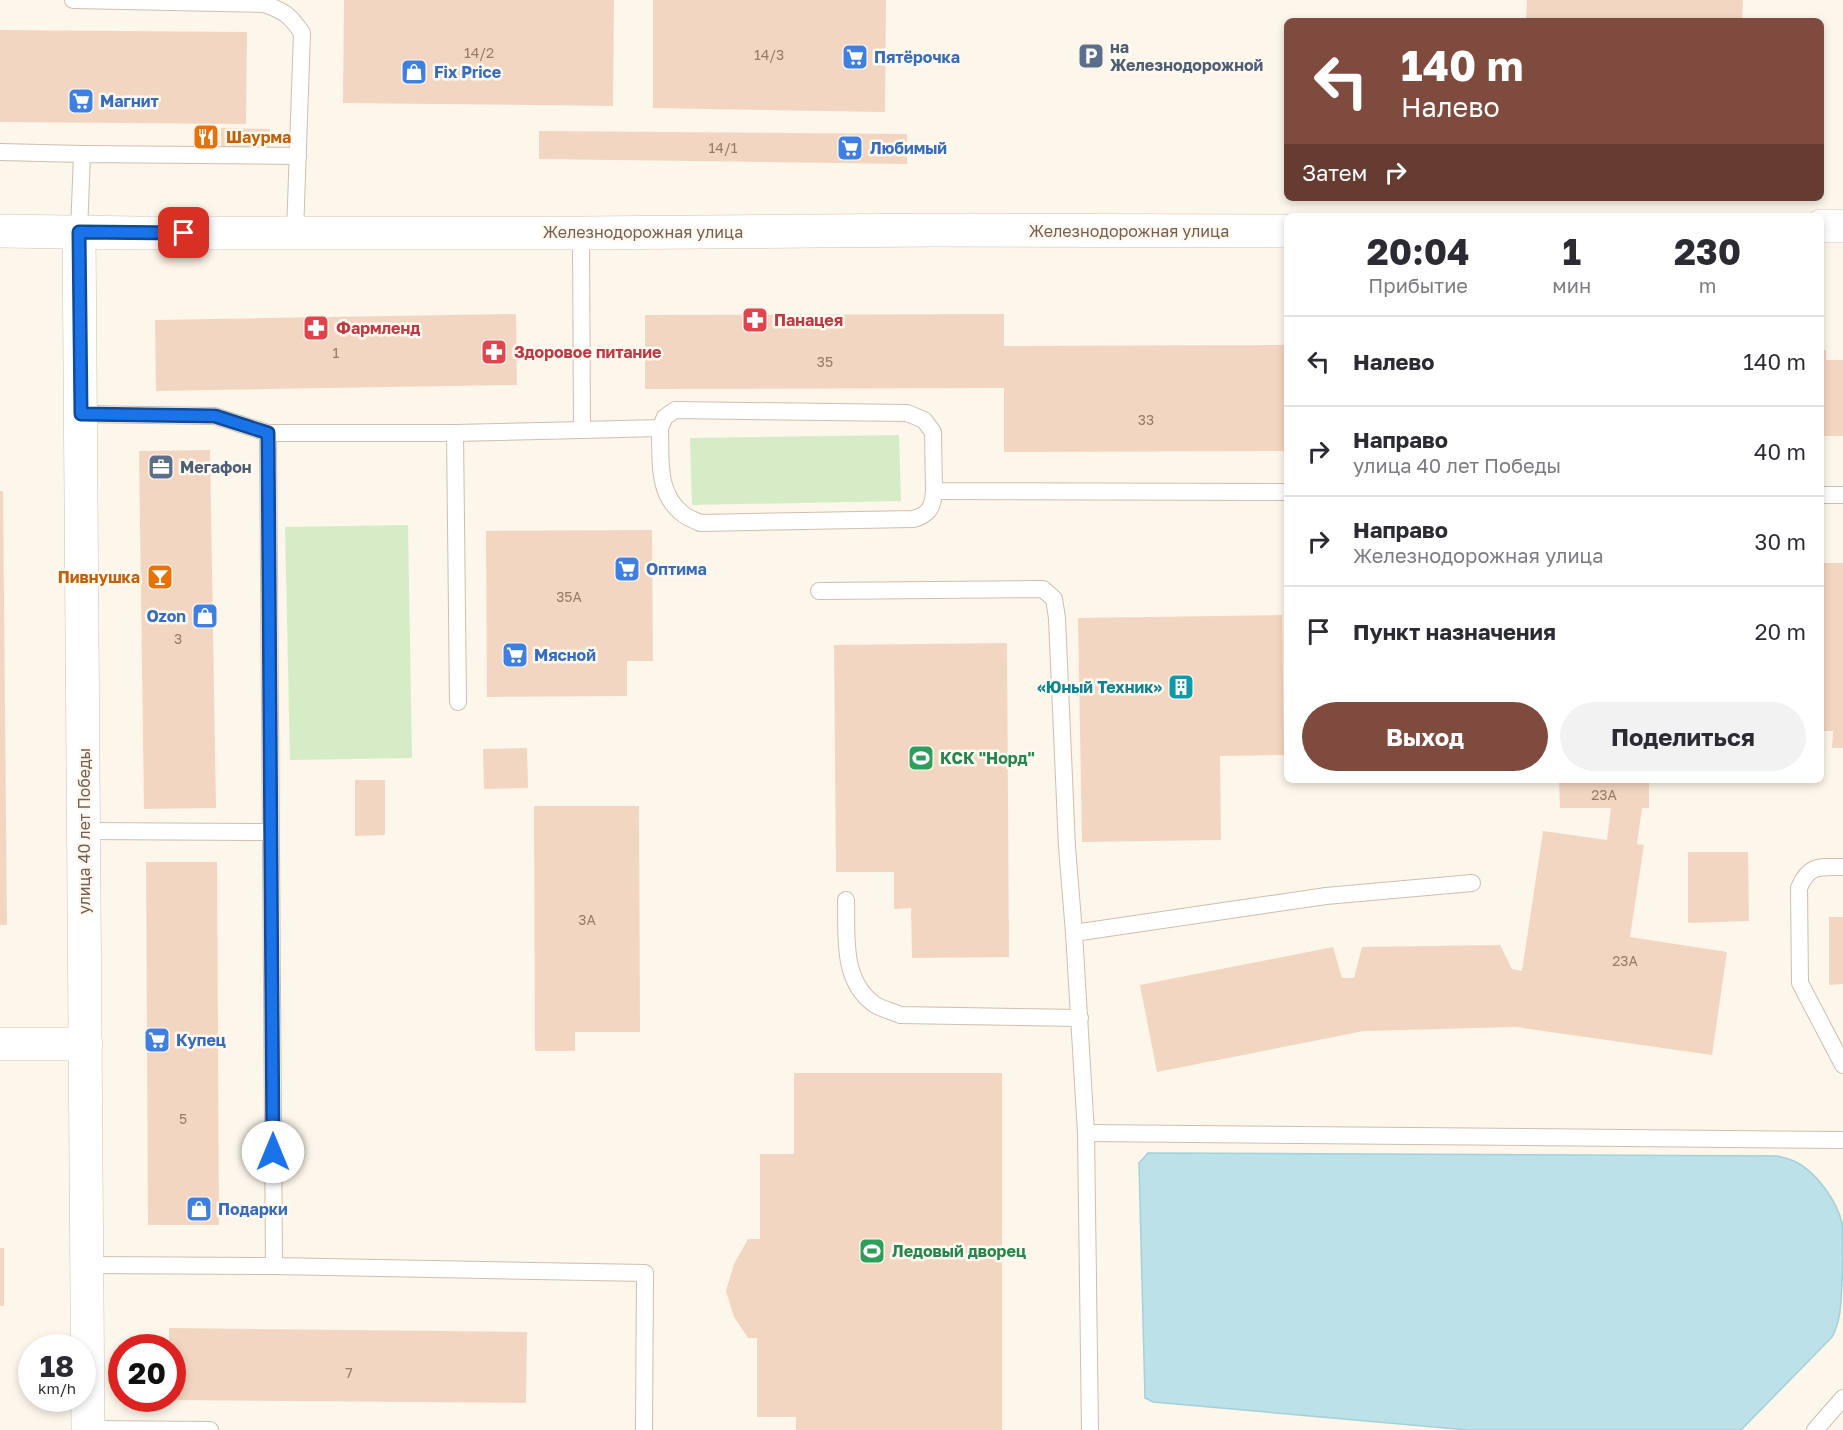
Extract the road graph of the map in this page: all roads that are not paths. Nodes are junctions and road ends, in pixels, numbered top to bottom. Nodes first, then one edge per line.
1 (73, 0) edge
2 (0, 152) edge
3 (82, 154) junction
4 (298, 156) junction
5 (1824, 226) edge
6 (1843, 226) edge
7 (0, 231) edge
8 (1284, 231) edge
9 (79, 232) junction
10 (295, 233) junction
11 (581, 233) junction
12 (81, 414) junction
13 (660, 428) junction
14 (582, 430) junction
15 (268, 433) junction
16 (454, 433) junction
17 (934, 491) junction
18 (1284, 492) edge
19 (1824, 495) edge
20 (1843, 495) edge
21 (819, 591) dead end
22 (458, 702) dead end
23 (84, 831) junction
24 (269, 832) junction
25 (1843, 867) edge
26 (1472, 883) dead end
27 (846, 900) dead end
28 (1074, 933) junction
29 (1080, 1018) junction
30 (0, 1044) edge
31 (86, 1044) junction
32 (1843, 1065) edge
33 (1086, 1133) junction
34 (1843, 1140) edge
35 (87, 1265) junction
36 (274, 1266) junction
37 (1843, 1398) edge
38 (88, 1429) edge
39 (210, 1430) edge
40 (644, 1430) edge
41 (1090, 1430) edge
42 (1815, 1430) edge

1 - 4 lane
2 - 3 lane
3 - 4 lane
3 - 9 lane
4 - 10 lane
5 - 6 main road
7 - 9 main road, Железнодорожная улица
8 - 11 main road, Железнодорожная улица
9 - 10 main road, Железнодорожная улица
9 - 12 main road, улица 40 лет Победы
10 - 11 main road, Железнодорожная улица
11 - 14 lane
12 - 15 lane
12 - 23 main road, улица 40 лет Победы
13 - 14 lane
13 - 17 lane
13 - 17 lane
14 - 16 lane
15 - 16 lane
15 - 24 lane
16 - 22 lane
17 - 18 lane
19 - 20 lane
21 - 28 lane
23 - 24 lane
23 - 31 main road, улица 40 лет Победы
24 - 36 lane
25 - 32 lane
26 - 28 lane
27 - 29 lane
28 - 29 lane
29 - 33 lane
30 - 31 main road
31 - 35 main road, улица 40 лет Победы
33 - 34 lane
33 - 41 lane
35 - 36 lane
35 - 38 main road, улица 40 лет Победы
36 - 40 lane
37 - 42 lane
38 - 39 lane

